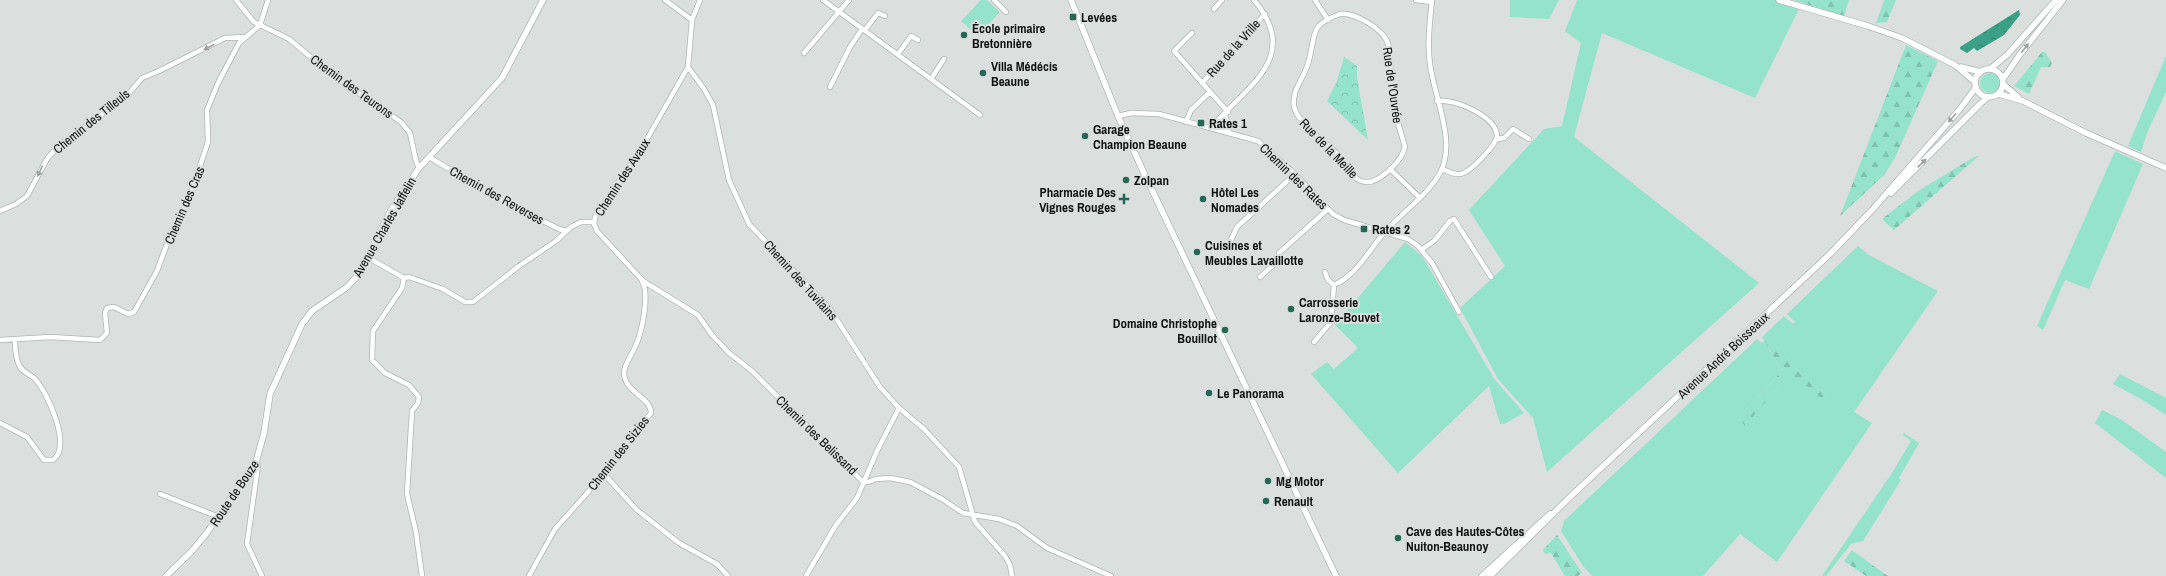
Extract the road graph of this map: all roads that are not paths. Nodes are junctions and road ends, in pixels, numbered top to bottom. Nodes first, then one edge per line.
1 (236, 0) edge
2 (268, 0) edge
3 (542, 0) edge
4 (665, 0) edge
5 (700, 0) edge
6 (824, 0) edge
7 (849, 0) edge
8 (994, 0) edge
9 (1071, 0) edge
10 (1222, 0) edge
11 (1254, 0) edge
12 (1316, 0) edge
13 (1416, 0) edge
14 (1778, 0) edge
15 (2056, 0) edge
16 (2063, 0) edge
17 (1432, 1) edge
18 (1214, 9) dead end
19 (839, 12) junction
20 (1006, 12) dead end
21 (1265, 14) junction
22 (885, 16) dead end
23 (692, 20) junction
24 (1328, 20) junction
25 (260, 25) junction
26 (863, 30) junction
27 (1192, 33) dead end
28 (246, 37) junction
29 (918, 40) dead end
30 (804, 53) dead end
31 (898, 54) junction
32 (944, 59) dead end
33 (1955, 65) junction
34 (688, 67) junction
35 (1990, 69) junction
36 (1981, 72) junction
37 (931, 79) junction
38 (2003, 82) junction
39 (1202, 83) junction
40 (1976, 84) junction
41 (830, 87) dead end
42 (1210, 92) junction
43 (1999, 94) junction
44 (1988, 98) junction
45 (1437, 101) junction
46 (2023, 101) junction
47 (1227, 113) junction
48 (980, 115) dead end
49 (1118, 116) junction
50 (1186, 122) junction
51 (1212, 128) junction
52 (1229, 132) junction
53 (1497, 138) junction
54 (1529, 140) dead end
55 (429, 157) junction
56 (419, 168) junction
57 (2166, 168) edge
58 (1390, 169) junction
59 (1442, 169) junction
60 (1295, 174) junction
61 (1420, 198) junction
62 (1873, 209) junction
63 (1327, 210) junction
64 (0, 211) edge
65 (594, 222) junction
66 (566, 231) junction
67 (1384, 232) junction
68 (1230, 240) dead end
69 (1422, 250) junction
70 (369, 258) junction
71 (1325, 272) dead end
72 (1260, 277) dead end
73 (1491, 277) dead end
74 (404, 278) junction
75 (641, 279) joint
76 (646, 285) junction
77 (1334, 285) junction
78 (1459, 312) dead end
79 (0, 340) edge
80 (15, 340) junction
81 (1314, 342) dead end
82 (270, 394) joint
83 (899, 408) junction
84 (0, 423) edge
85 (256, 462) junction
86 (604, 474) junction
87 (863, 482) junction
88 (160, 494) dead end
89 (1570, 497) junction
90 (972, 513) junction
91 (218, 517) junction
92 (166, 576) edge
93 (262, 576) edge
94 (422, 576) edge
95 (529, 576) edge
96 (728, 576) edge
97 (806, 576) edge
98 (1012, 576) edge
99 (1111, 576) edge
100 (1336, 576) edge
101 (1482, 576) edge
102 (1490, 576) edge

1 - 25 street, Chemin des Teurons
2 - 25 street
3 - 55 main road, Avenue Charles Jaffelin
4 - 23 street
5 - 23 street
6 - 19 street
7 - 19 street
8 - 20 street
9 - 49 main road
10 - 18 street
11 - 21 street
12 - 24 street
13 - 17 street
14 - 33 main road
15 - 35 main road
38 -> 16 main road
17 - 45 street
19 - 26 street
19 - 30 street
21 - 39 street, Rue de la Vrille
21 - 47 street
22 - 26 street
23 - 34 street
24 - 58 street, Rue de l'Ouvrée
24 - 58 street, Rue de la Meille
25 - 28 street, Chemin des Cras
25 - 56 street, Chemin des Teurons
26 - 31 street
26 - 41 street
27 - 39 street
28 -> 64 street, Chemin des Tilleuls
28 - 80 street, Chemin des Cras
29 - 31 street
31 - 37 street
32 - 37 street
33 - 36 main road
33 - 40 main road
34 - 65 street, Chemin des Avaux
34 - 83 street, Chemin des Tuvilains
35 - 36 main road
35 - 38 main road
36 - 40 main road
37 - 48 street
38 - 43 main road
38 - 46 main road
39 - 42 street
40 - 44 main road
40 -> 62 main road, Avenue André Boisseaux
42 - 47 street
42 - 50 street
43 - 44 main road
43 - 46 main road
62 -> 44 main road, Avenue André Boisseaux
45 - 53 street
45 - 59 street
46 - 57 main road
47 - 51 street
47 - 52 street
49 - 50 street, Chemin des Rates
49 - 100 main road
50 - 51 street, Chemin des Rates
51 - 52 street, Chemin des Rates
52 - 60 street, Chemin des Rates
53 - 54 street
53 - 59 street
55 - 56 main road, Avenue Charles Jaffelin
55 - 66 street, Chemin des Reverses
56 - 70 main road, Avenue Charles Jaffelin
58 - 61 street
59 - 61 street
60 - 63 street, Chemin des Rates
60 - 68 street
61 - 67 street
62 - 89 main road, Avenue André Boisseaux
63 - 67 street, Chemin des Rates
63 - 72 street
65 - 66 street
65 - 75 street, Chemin des Avaux
66 - 74 street
67 - 69 street, Chemin des Rates
67 - 77 street
69 - 73 street
69 - 78 street, Chemin des Rates
70 - 74 street
70 - 82 main road, Avenue Charles Jaffelin
71 - 77 street
74 - 94 street
75 - 76 street, Chemin des Belissand
76 - 86 street, Chemin des Sizies
76 - 87 street, Chemin des Belissand
77 - 81 street
79 - 80 street
80 - 84 street
82 - 85 main road, Route de Bouze
83 - 87 street
83 - 90 street, Chemin des Tuvilains
85 - 91 main road, Route de Bouze
85 - 93 street
86 - 95 street, Chemin des Sizies
86 - 96 street
87 - 90 street, Chemin des Belissand
87 - 97 street
88 - 91 street
89 - 101 main road, Avenue André Boisseaux
89 - 102 main road, Avenue André Boisseaux
90 - 98 street
90 - 99 street, Chemin des Belissand
91 - 92 main road, Route de Bouze

